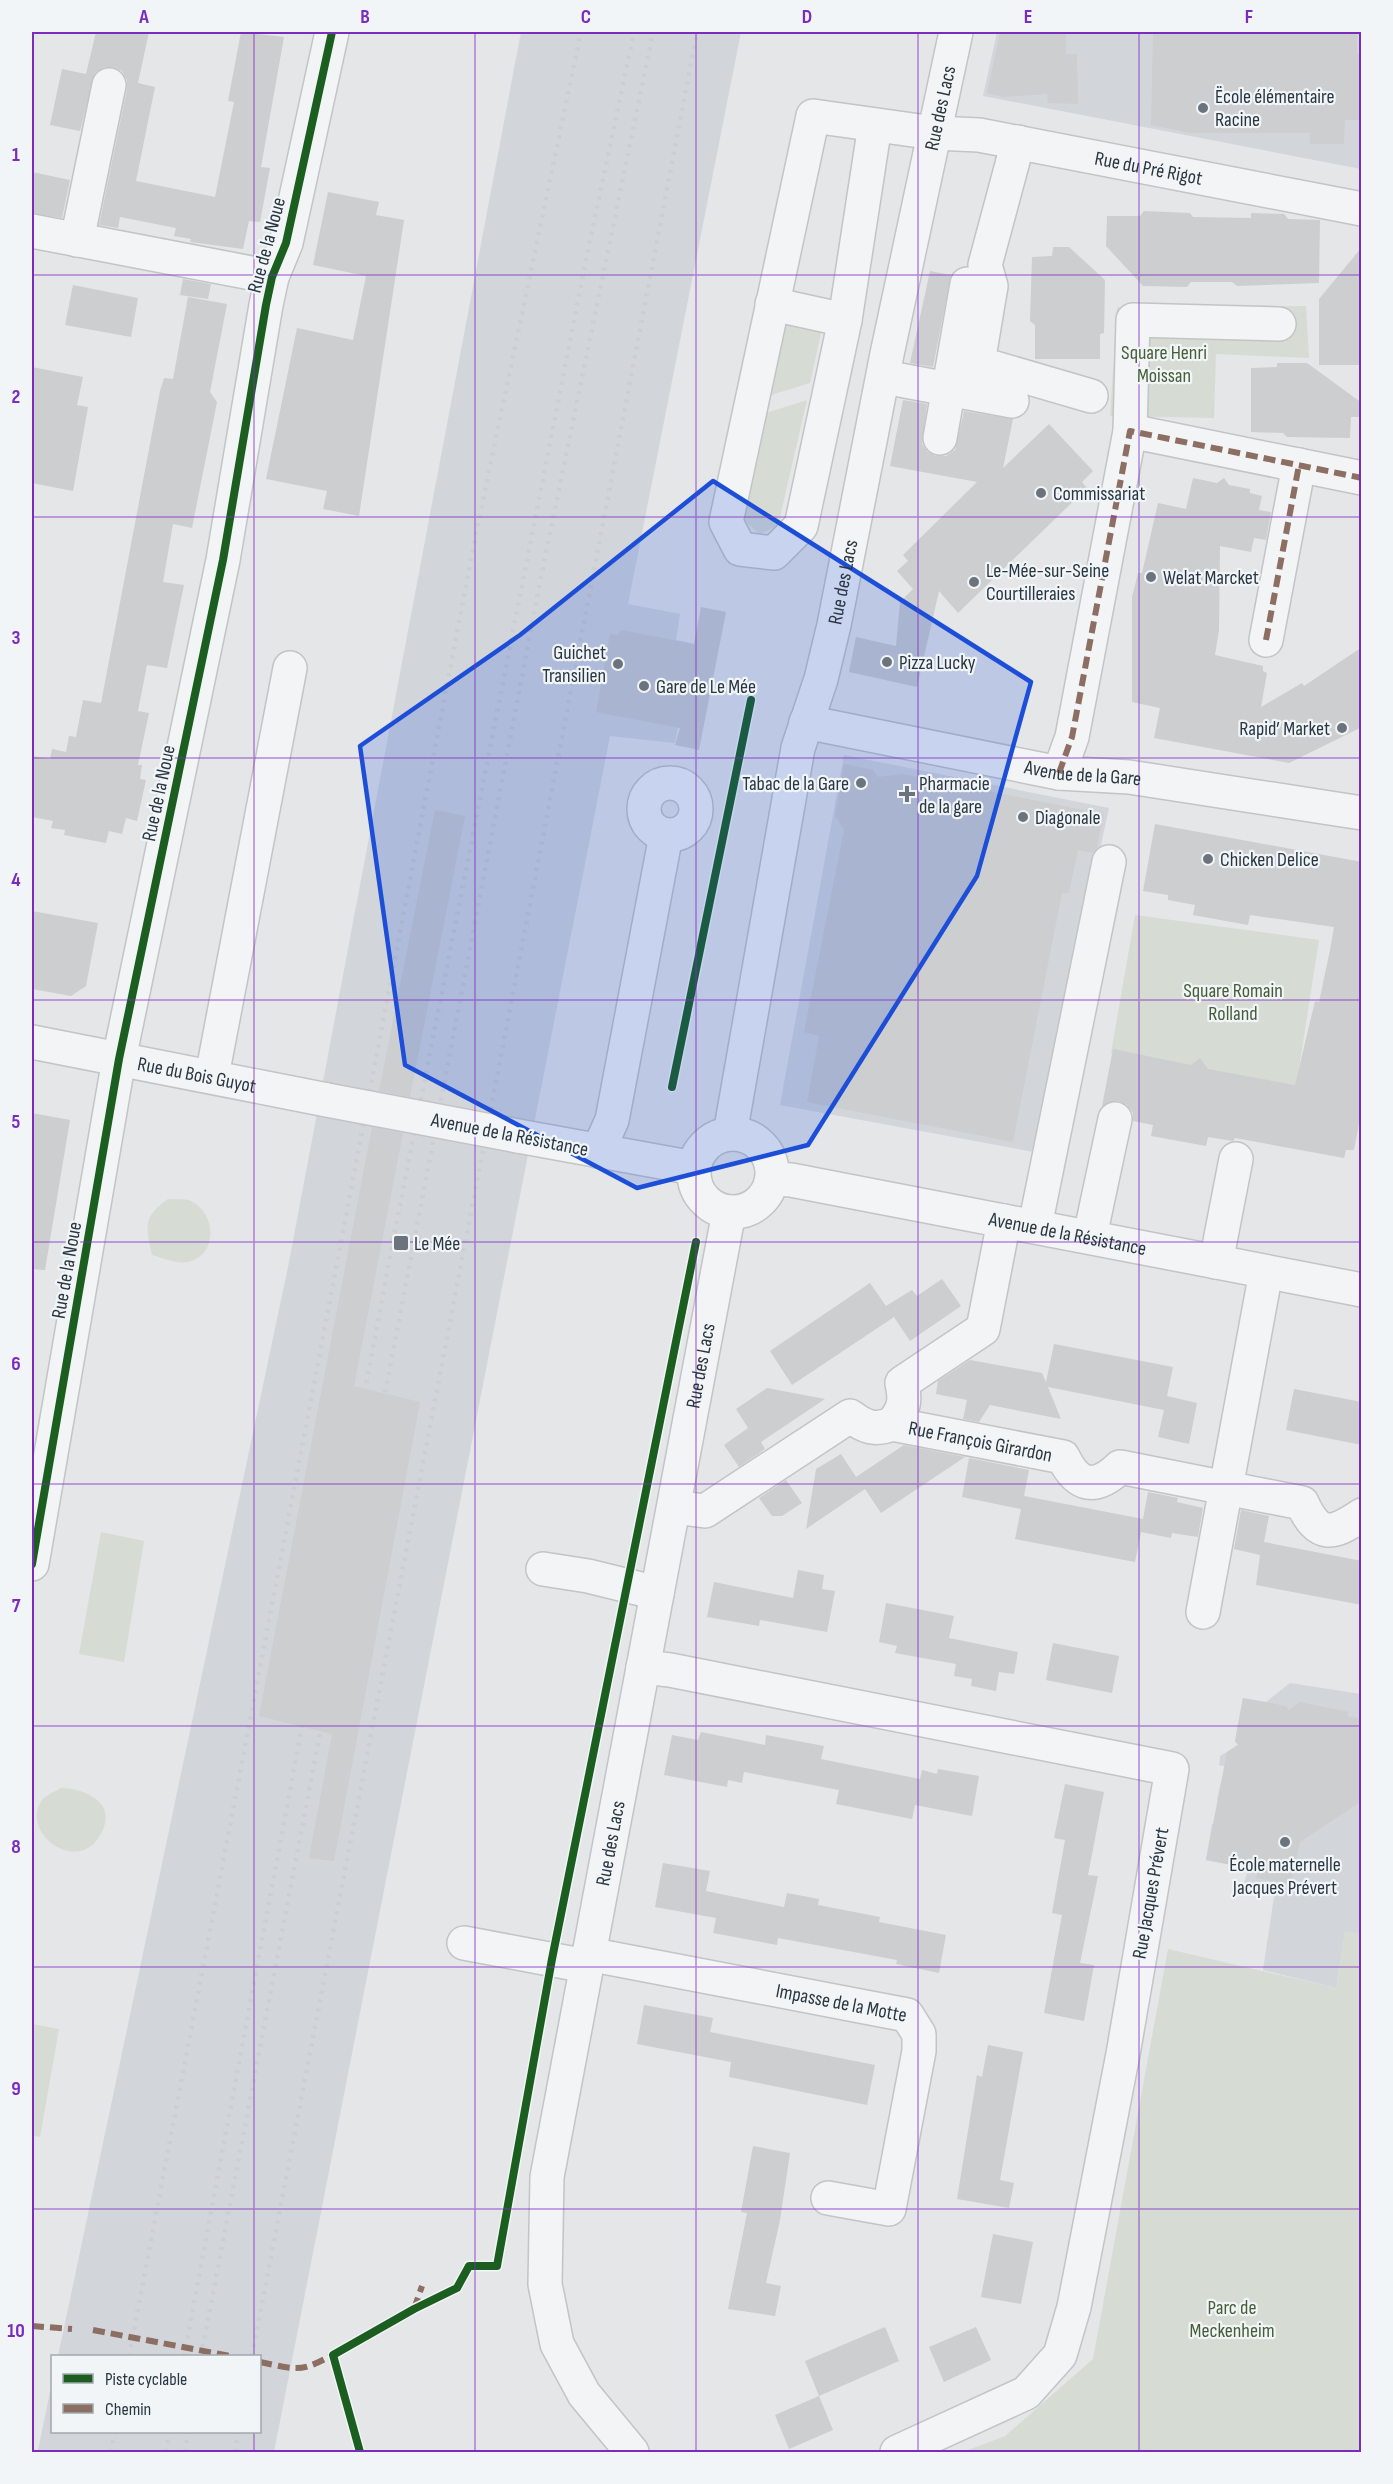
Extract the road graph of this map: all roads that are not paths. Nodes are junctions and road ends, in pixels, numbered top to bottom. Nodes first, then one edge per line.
1 (332, 32) edge
2 (956, 32) edge
3 (109, 85) dead end
4 (875, 125) junction
5 (934, 133) junction
6 (1018, 142) junction
7 (1362, 209) edge
8 (32, 231) edge
9 (77, 240) junction
10 (272, 277) junction
11 (967, 284) dead end
12 (772, 304) junction
13 (845, 320) junction
14 (1279, 324) dead end
15 (884, 377) junction
16 (948, 389) junction
17 (1091, 396) dead end
18 (1011, 401) dead end
19 (1130, 431) junction
20 (940, 438) dead end
21 (1299, 465) junction
22 (1362, 477) edge
23 (1266, 640) dead end
24 (290, 668) dead end
25 (806, 722) junction
26 (1059, 773) junction
27 (1362, 813) edge
28 (666, 835) dead end
29 (1108, 862) dead end
30 (32, 1042) edge
31 (119, 1059) junction
32 (212, 1076) junction
33 (327, 1100) joint
34 (1115, 1119) dead end
35 (730, 1134) junction
36 (598, 1151) junction
37 (1236, 1160) dead end
38 (694, 1168) junction
39 (773, 1179) junction
40 (729, 1212) junction
41 (1020, 1223) junction
42 (1090, 1236) junction
43 (1216, 1262) junction
44 (1266, 1272) junction
45 (1362, 1290) edge
46 (892, 1424) junction
47 (40, 1460) edge
48 (1227, 1489) junction
49 (674, 1507) junction
50 (1362, 1515) edge
51 (35, 1518) edge
52 (32, 1564) edge
53 (543, 1569) dead end
54 (657, 1593) junction
55 (1203, 1612) dead end
56 (643, 1667) junction
57 (464, 1943) dead end
58 (587, 1960) junction
59 (828, 2198) dead end
60 (632, 2452) edge
61 (897, 2452) edge

1 - 10 street, Rue de la Noue
2 - 5 street, Rue des Lacs
3 - 9 street
4 - 5 street, Rue du Pré Rigot
4 - 12 street, Rue du Pré Rigot
4 - 13 street
5 - 6 street, Rue du Pré Rigot
5 - 15 street, Rue des Lacs
6 - 7 street, Rue du Pré Rigot
6 - 17 street
8 - 9 street, Rue de la Noue
9 - 10 street, Rue de la Noue
10 - 31 street, Rue de la Noue
11 - 16 street
12 - 13 street
12 - 13 street
14 - 19 street
15 - 16 street
15 - 25 street, Rue des Lacs
16 - 18 street
16 - 20 street
19 - 21 street
19 - 26 street
21 - 22 street
21 - 23 street
24 - 32 street
25 - 26 street, Avenue de la Gare
25 - 35 street, Rue des Lacs
26 - 27 street, Avenue de la Gare
28 - 36 street
29 - 41 street
30 - 31 street, Rue du Bois Guyot
31 - 32 street, Rue du Bois Guyot
31 - 47 street, Rue de la Noue
32 - 33 street, Rue du Bois Guyot
33 - 36 street, Avenue de la Résistance, bridge
34 - 42 street
35 - 38 street
35 - 39 street
36 - 38 street, Avenue de la Résistance
37 - 43 street
38 - 40 street
39 - 40 street
39 - 41 street, Avenue de la Résistance
40 - 49 street, Rue des Lacs
41 - 42 street, Avenue de la Résistance
41 - 46 street
42 - 43 street, Avenue de la Résistance
43 - 44 street, Avenue de la Résistance
44 - 45 street, Avenue de la Résistance
44 - 48 street
46 - 48 street, Rue François Girardon
46 - 49 street, Rue François Girardon
47 - 51 street, Rue de la Noue
48 - 50 street
48 - 55 street
49 - 54 street, Rue des Lacs
51 - 52 street, Rue de la Noue
53 - 54 street
54 - 56 street, Rue des Lacs
56 - 58 street, Rue des Lacs
56 - 61 street, Rue Jacques Prévert
57 - 58 street
58 - 59 street, Impasse de la Motte
58 - 60 street, Rue des Lacs

